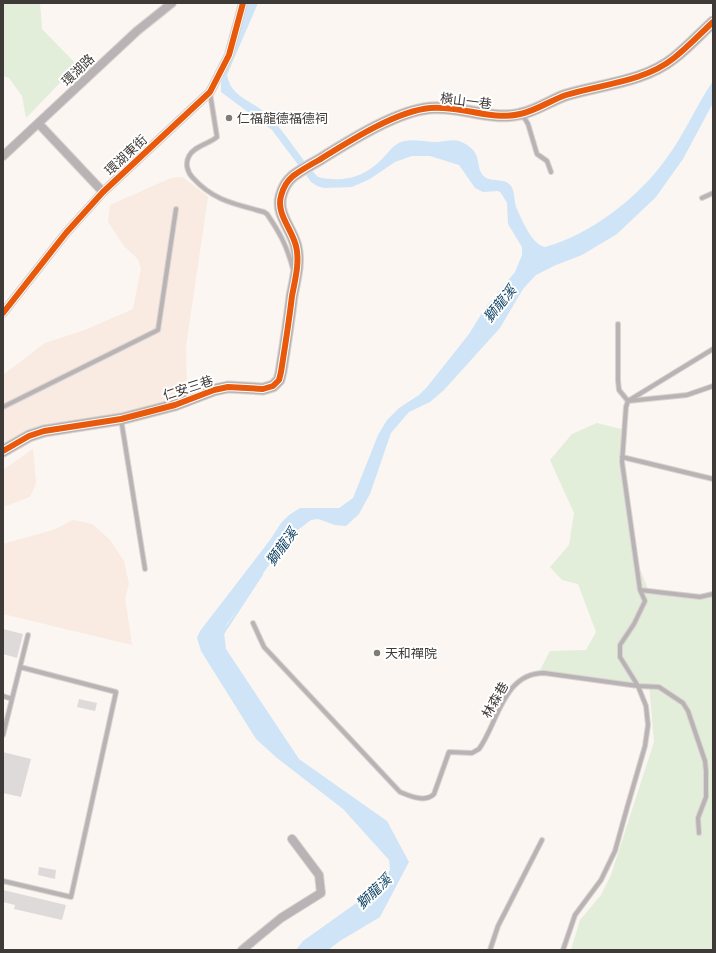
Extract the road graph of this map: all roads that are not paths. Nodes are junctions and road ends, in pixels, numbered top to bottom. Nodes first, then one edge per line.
1 (172, 3) edge
2 (243, 3) edge
3 (713, 22) edge
4 (210, 92) junction
5 (522, 114) junction
6 (39, 124) junction
7 (3, 156) edge
8 (551, 172) dead end
9 (103, 192) junction
10 (713, 193) edge
11 (702, 198) dead end
12 (176, 209) dead end
13 (295, 277) junction
14 (3, 313) edge
15 (618, 324) dead end
16 (713, 350) edge
17 (713, 386) edge
18 (628, 401) junction
19 (3, 407) edge
20 (121, 419) junction
21 (3, 451) edge
22 (622, 457) junction
23 (713, 479) edge
24 (145, 569) dead end
25 (640, 590) junction
26 (713, 594) edge
27 (253, 622) dead end
28 (28, 635) dead end
29 (20, 667) junction
30 (638, 686) junction
31 (3, 696) edge
32 (12, 699) junction
33 (3, 735) edge
34 (699, 833) dead end
35 (292, 840) dead end
36 (542, 840) dead end
37 (3, 881) edge
38 (242, 950) edge
39 (490, 950) edge
40 (563, 950) edge

1 - 6 street, 環湖路
2 - 4 street, 環湖東街
3 - 5 street, 橫山一巷
4 - 9 street, 環湖東街
4 - 13 lane
5 - 8 lane
5 - 13 street, 橫山一巷
6 - 7 street, 環湖路
6 - 9 street
9 - 14 street, 環湖東街
10 - 11 lane
12 - 19 lane
13 - 20 street, 仁安三巷
15 - 18 lane
16 - 18 lane
17 - 18 lane
18 - 22 lane
20 - 21 street, 仁安三巷
20 - 24 lane
22 - 23 lane
22 - 25 lane
25 - 26 lane
25 - 30 lane
27 - 30 lane, 林森巷
28 - 29 lane
29 - 32 lane
29 - 37 lane
30 - 34 lane
30 - 40 lane
31 - 32 lane
32 - 33 lane
35 - 38 street
36 - 39 lane

